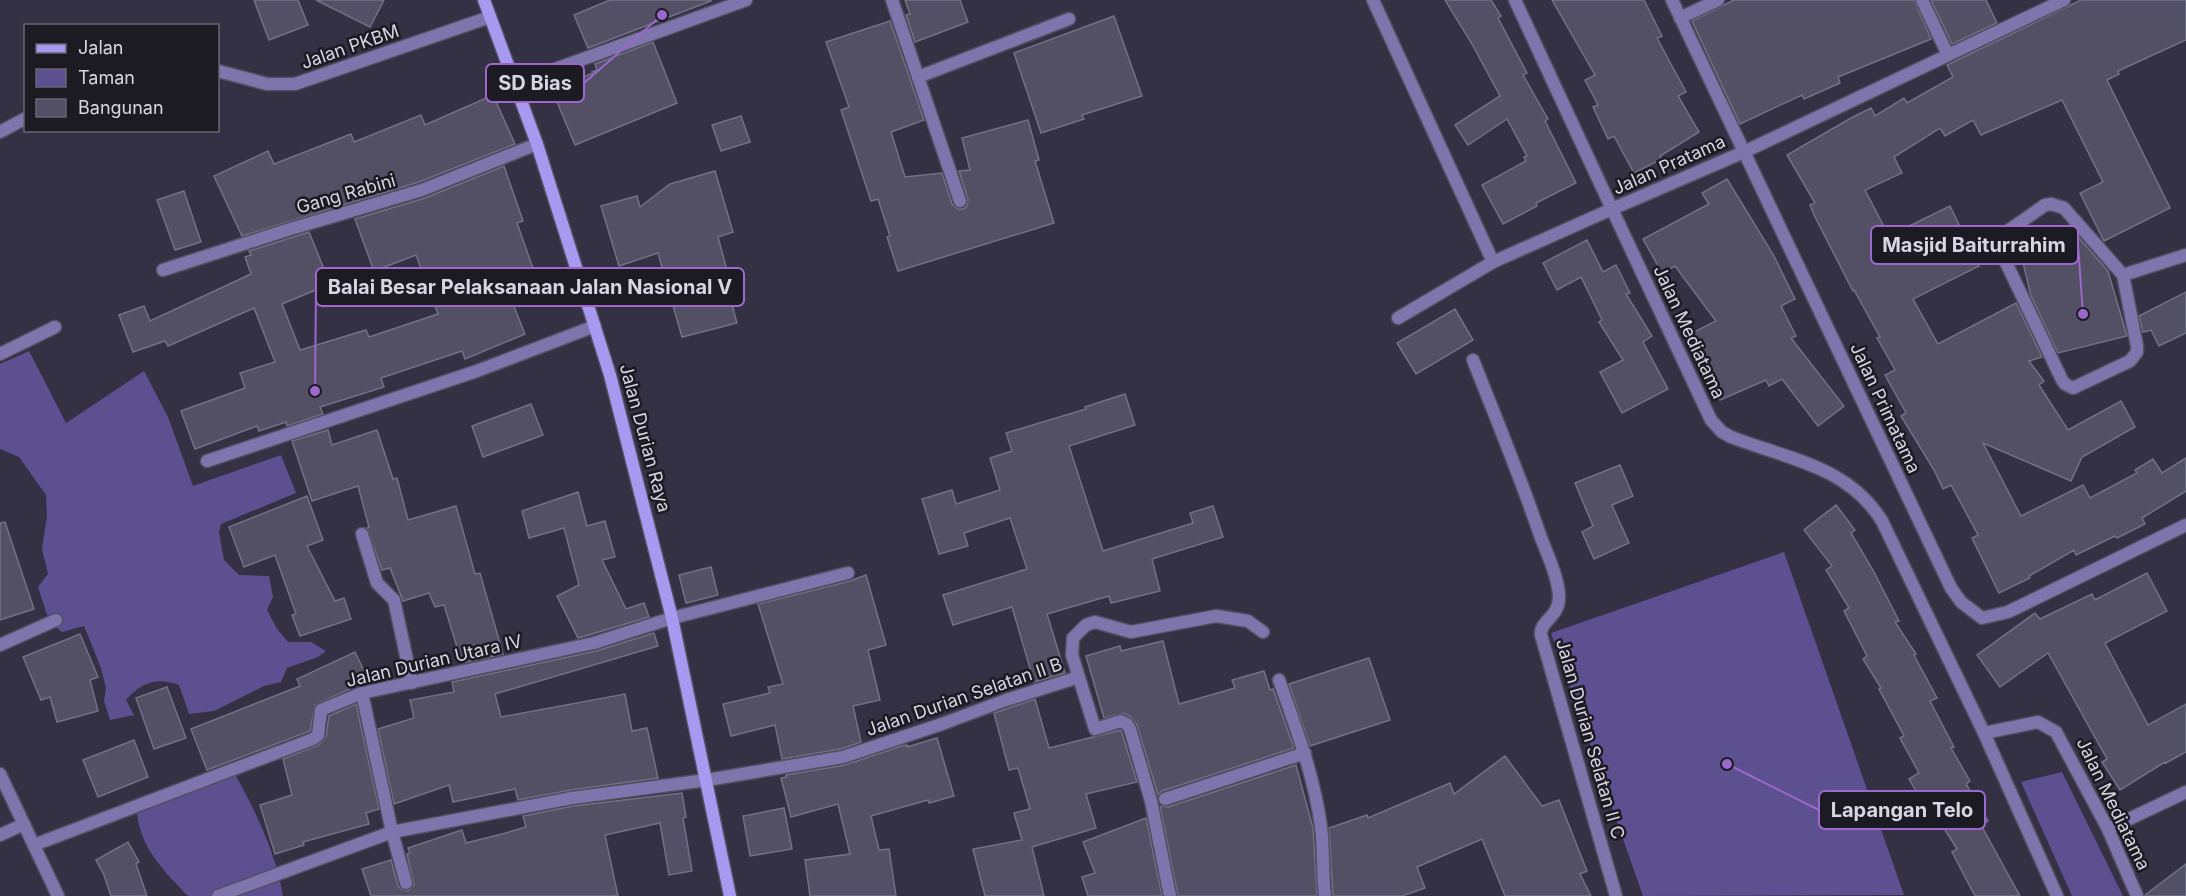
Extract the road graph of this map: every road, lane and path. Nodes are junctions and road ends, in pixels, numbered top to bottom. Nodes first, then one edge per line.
1 (484, 0) edge
2 (746, 0) edge
3 (892, 0) edge
4 (1373, 0) edge
5 (1515, 0) edge
6 (1672, 0) edge
7 (1718, 0) edge
8 (1922, 0) edge
9 (2064, 0) edge
10 (490, 17) junction
11 (1680, 18) junction
12 (1069, 19) dead end
13 (1948, 55) junction
14 (219, 71) edge
15 (918, 77) junction
16 (514, 84) junction
17 (24, 119) edge
18 (0, 132) edge
19 (537, 144) junction
20 (1744, 152) junction
21 (960, 201) dead end
22 (1612, 209) junction
23 (2186, 255) edge
24 (1493, 262) junction
25 (163, 270) dead end
26 (2123, 275) junction
27 (1398, 318) dead end
28 (595, 326) junction
29 (54, 327) dead end
30 (0, 354) edge
31 (1473, 360) dead end
32 (207, 461) dead end
33 (2186, 525) edge
34 (362, 534) dead end
35 (848, 573) dead end
36 (672, 618) junction
37 (56, 620) dead end
38 (1263, 632) dead end
39 (0, 645) edge
40 (1079, 677) junction
41 (1279, 680) dead end
42 (412, 683) junction
43 (362, 693) junction
44 (1984, 733) junction
45 (1305, 753) junction
46 (0, 774) edge
47 (707, 780) junction
48 (2186, 792) edge
49 (1165, 799) dead end
50 (24, 824) junction
51 (2108, 829) junction
52 (392, 832) junction
53 (0, 836) edge
54 (34, 845) junction
55 (406, 884) dead end
56 (58, 896) edge
57 (218, 896) edge
58 (730, 896) edge
59 (1170, 896) edge
60 (1325, 896) edge
61 (1616, 896) edge
62 (2056, 896) edge
63 (2137, 896) edge

1 - 10 main road, Jalan Durian Raya
2 - 16 street
3 - 15 street
4 - 24 street
5 - 22 street, Jalan Pratama
6 - 11 street, Jalan Primatama
7 - 11 street
8 - 13 street
9 - 13 street, Jalan Pratama
10 - 14 street, Jalan PKBM
10 - 16 main road, Jalan Durian Raya
11 - 20 street, Jalan Primatama
12 - 15 street
13 - 20 street, Jalan Pratama
15 - 21 street
16 - 19 main road, Jalan Durian Raya
17 - 18 street
19 - 25 street, Gang Rabini
19 - 28 main road, Jalan Durian Raya
20 - 22 street, Jalan Pratama
20 - 33 street, Jalan Primatama
22 - 24 street
22 - 44 street, Jalan Mediatama
23 - 26 street
24 - 27 street
26 - 26 street
28 - 32 street
28 - 36 main road, Jalan Durian Raya
29 - 30 street
31 - 61 street, Jalan Durian Selatan II C
34 - 42 street
35 - 36 street, Jalan Durian Utara IV
36 - 42 street, Jalan Durian Utara IV
36 - 47 main road, Jalan Durian Raya
37 - 39 street
38 - 40 street
40 - 47 street, Jalan Durian Selatan II B
40 - 59 street, Jalan Durian Selatan II B
41 - 45 street
42 - 43 street, Jalan Durian Utara IV
43 - 52 street
43 - 54 street, Jalan Durian Utara IV
44 - 51 street, Jalan Mediatama
44 - 62 street, Jalan Mediatama
45 - 49 street
45 - 60 street
46 - 50 street
47 - 52 street, Jalan Durian Selatan II B
47 - 58 main road, Jalan Durian Raya
48 - 51 street
50 - 53 street
50 - 54 street
51 - 63 street, Jalan Mediatama
52 - 55 street
52 - 57 street, Jalan Durian Selatan II B
54 - 56 street

